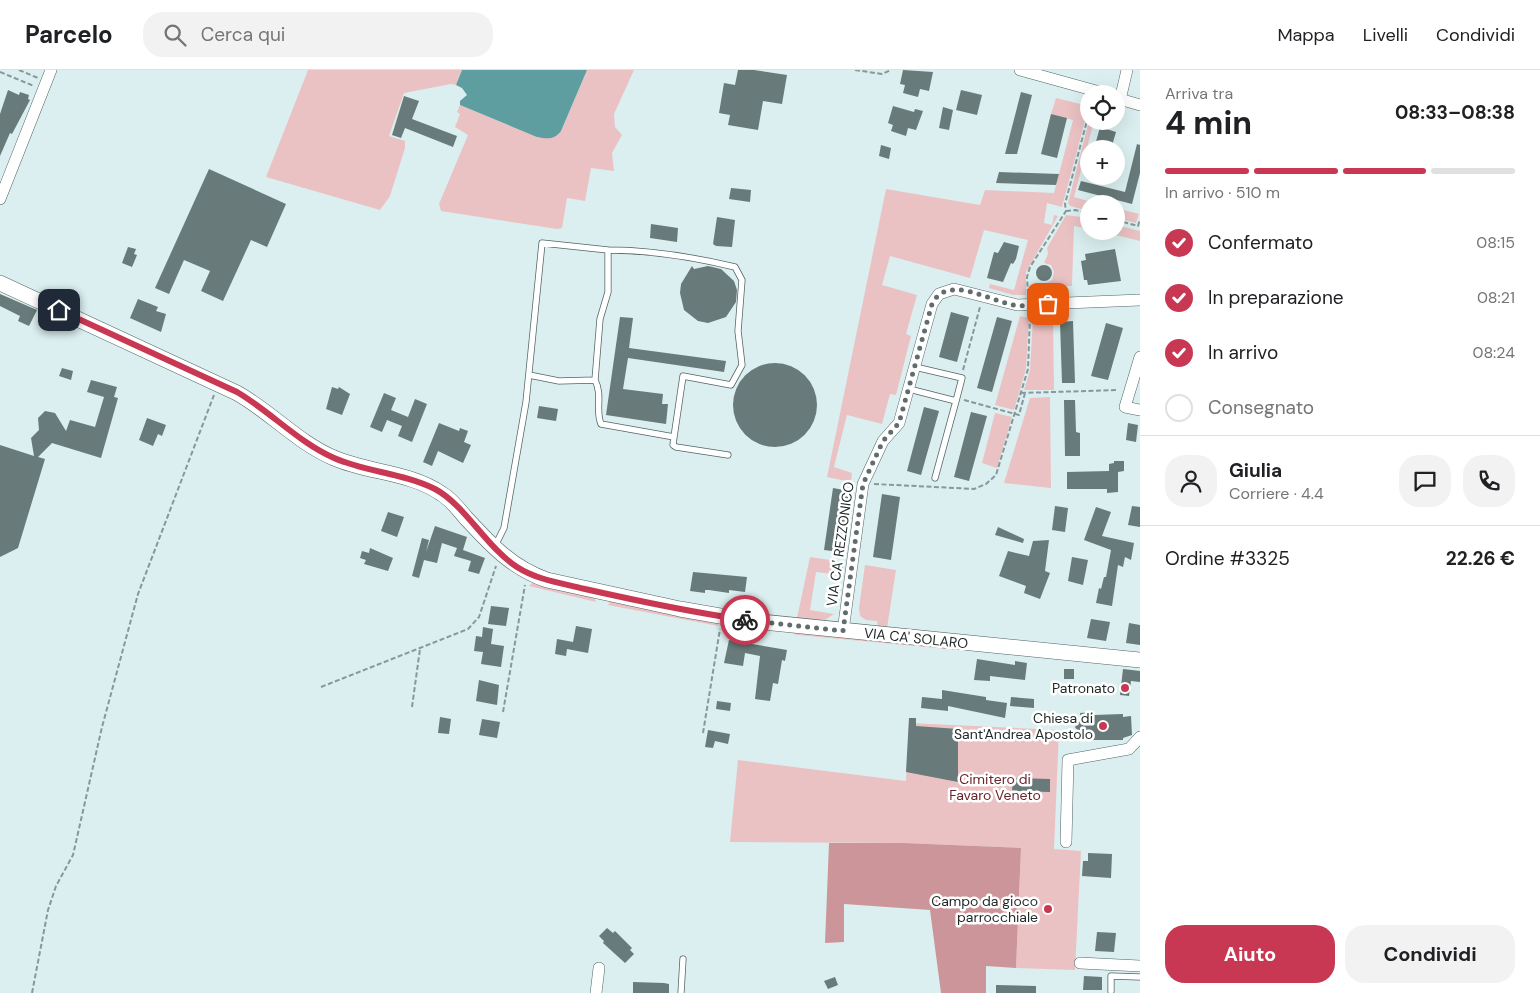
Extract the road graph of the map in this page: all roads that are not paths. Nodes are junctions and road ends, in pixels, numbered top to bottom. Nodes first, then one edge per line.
1 (51, 70) edge
2 (1020, 70) edge
3 (1127, 70) edge
4 (1122, 85) edge
5 (1080, 87) edge
6 (1125, 101) edge
7 (1140, 105) edge
8 (0, 199) edge
9 (608, 250) junction
10 (0, 283) edge
11 (1140, 300) edge
12 (1140, 357) edge
13 (915, 367) junction
14 (528, 375) junction
15 (595, 380) junction
16 (909, 389) junction
17 (956, 401) junction
18 (1140, 410) edge
19 (674, 438) junction
20 (728, 455) dead end
21 (935, 478) dead end
22 (497, 551) junction
23 (843, 631) junction
24 (1140, 660) edge
25 (1140, 737) edge
26 (1066, 842) dead end
27 (683, 959) dead end
28 (1080, 964) dead end
29 (1140, 966) edge
30 (599, 968) dead end
31 (1140, 977) edge
32 (1111, 991) dead end
33 (596, 993) edge
34 (681, 993) edge

1 - 8 street
2 - 5 street
3 - 4 street
6 - 7 street
9 - 14 lane
9 - 15 lane
9 - 19 lane
10 - 22 street, VIA CA' SOLARO
11 - 13 street, VIA CA' REZZONICO
12 - 18 street
13 - 16 street, VIA CA' REZZONICO
13 - 17 lane
14 - 15 lane
14 - 22 lane
15 - 19 lane
16 - 17 lane
16 - 23 street, VIA CA' REZZONICO
17 - 21 lane
19 - 20 lane
22 - 23 street, VIA CA' SOLARO
23 - 24 street, VIA CA' SOLARO
25 - 26 street
27 - 34 lane
28 - 29 street
30 - 33 street
31 - 32 lane

